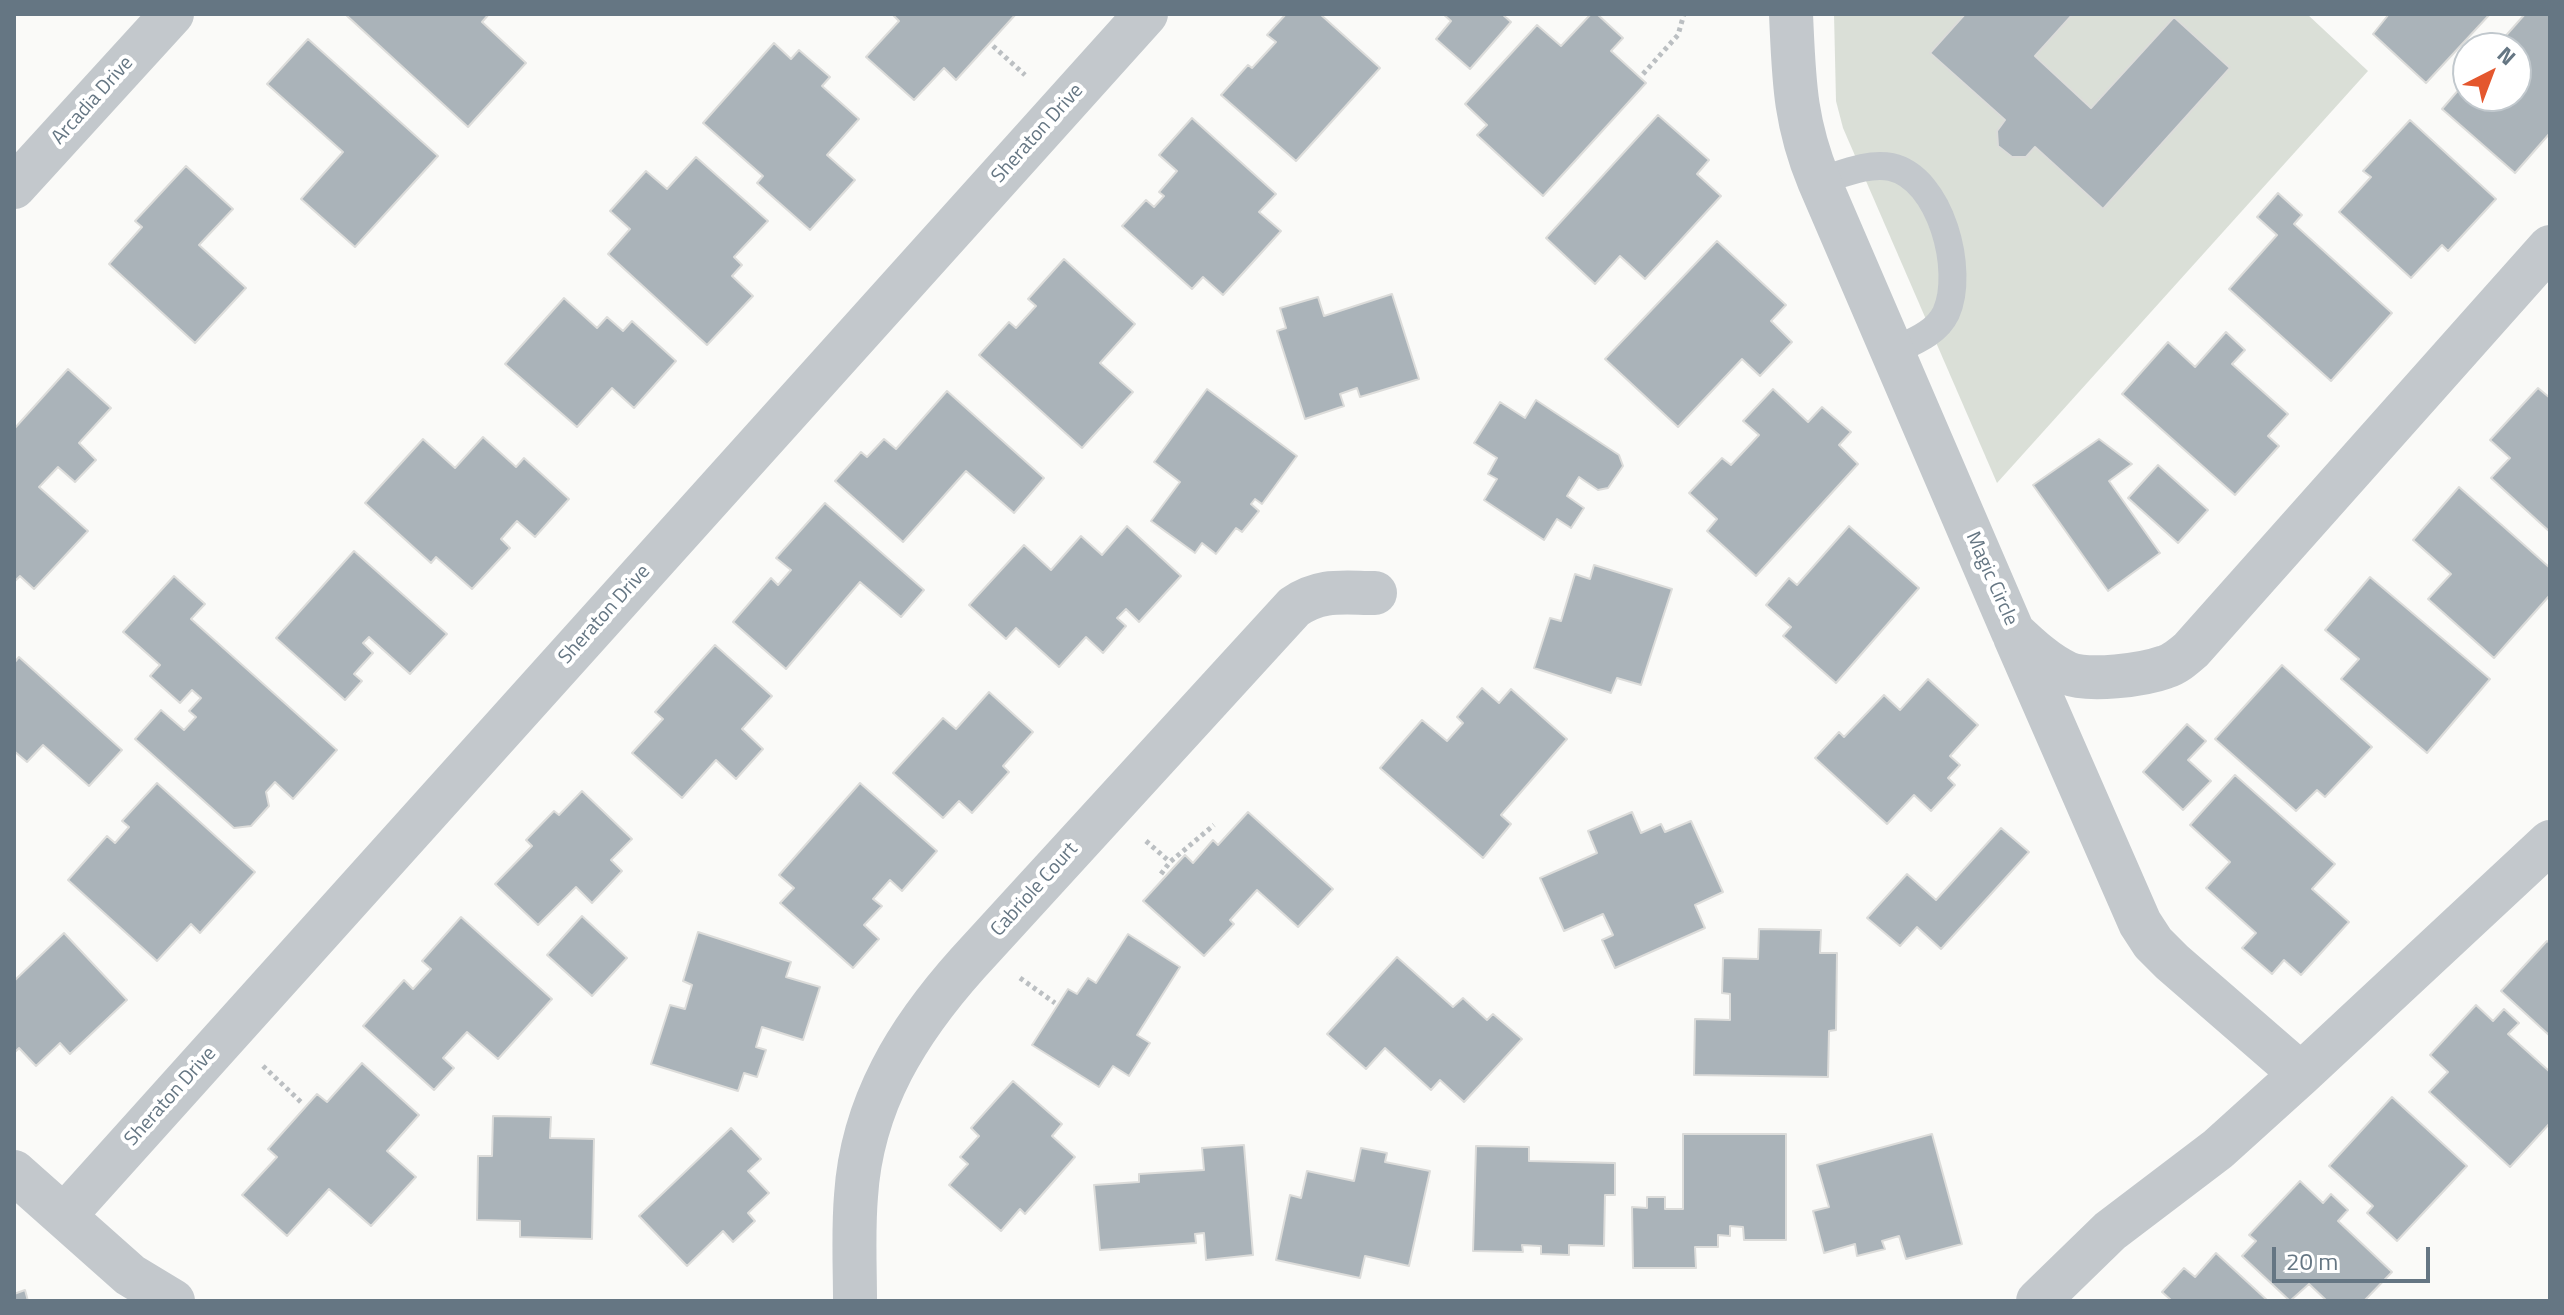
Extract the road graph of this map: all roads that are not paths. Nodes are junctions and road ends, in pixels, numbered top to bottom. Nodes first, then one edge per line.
1 (172, 14) edge
2 (1146, 14) edge
3 (1791, 14) edge
4 (1819, 181) junction
5 (14, 187) edge
6 (2550, 247) edge
7 (1892, 352) junction
8 (1375, 593) dead end
9 (2013, 632) junction
10 (2550, 842) edge
11 (2301, 1074) junction
12 (14, 1172) edge
13 (64, 1216) junction
14 (173, 1301) edge
15 (855, 1301) edge
16 (2038, 1301) edge

1 - 5 street, Arcadia Drive
2 - 13 street, Sheraton Drive
3 - 4 street, Magic Circle
4 - 7 street, Magic Circle
4 - 7 lane
6 - 9 street, Magic Circle
7 - 9 street, Magic Circle
8 - 15 street, Cabriole Court
9 - 11 street
10 - 11 street
11 - 16 street
12 - 13 street
13 - 14 street

